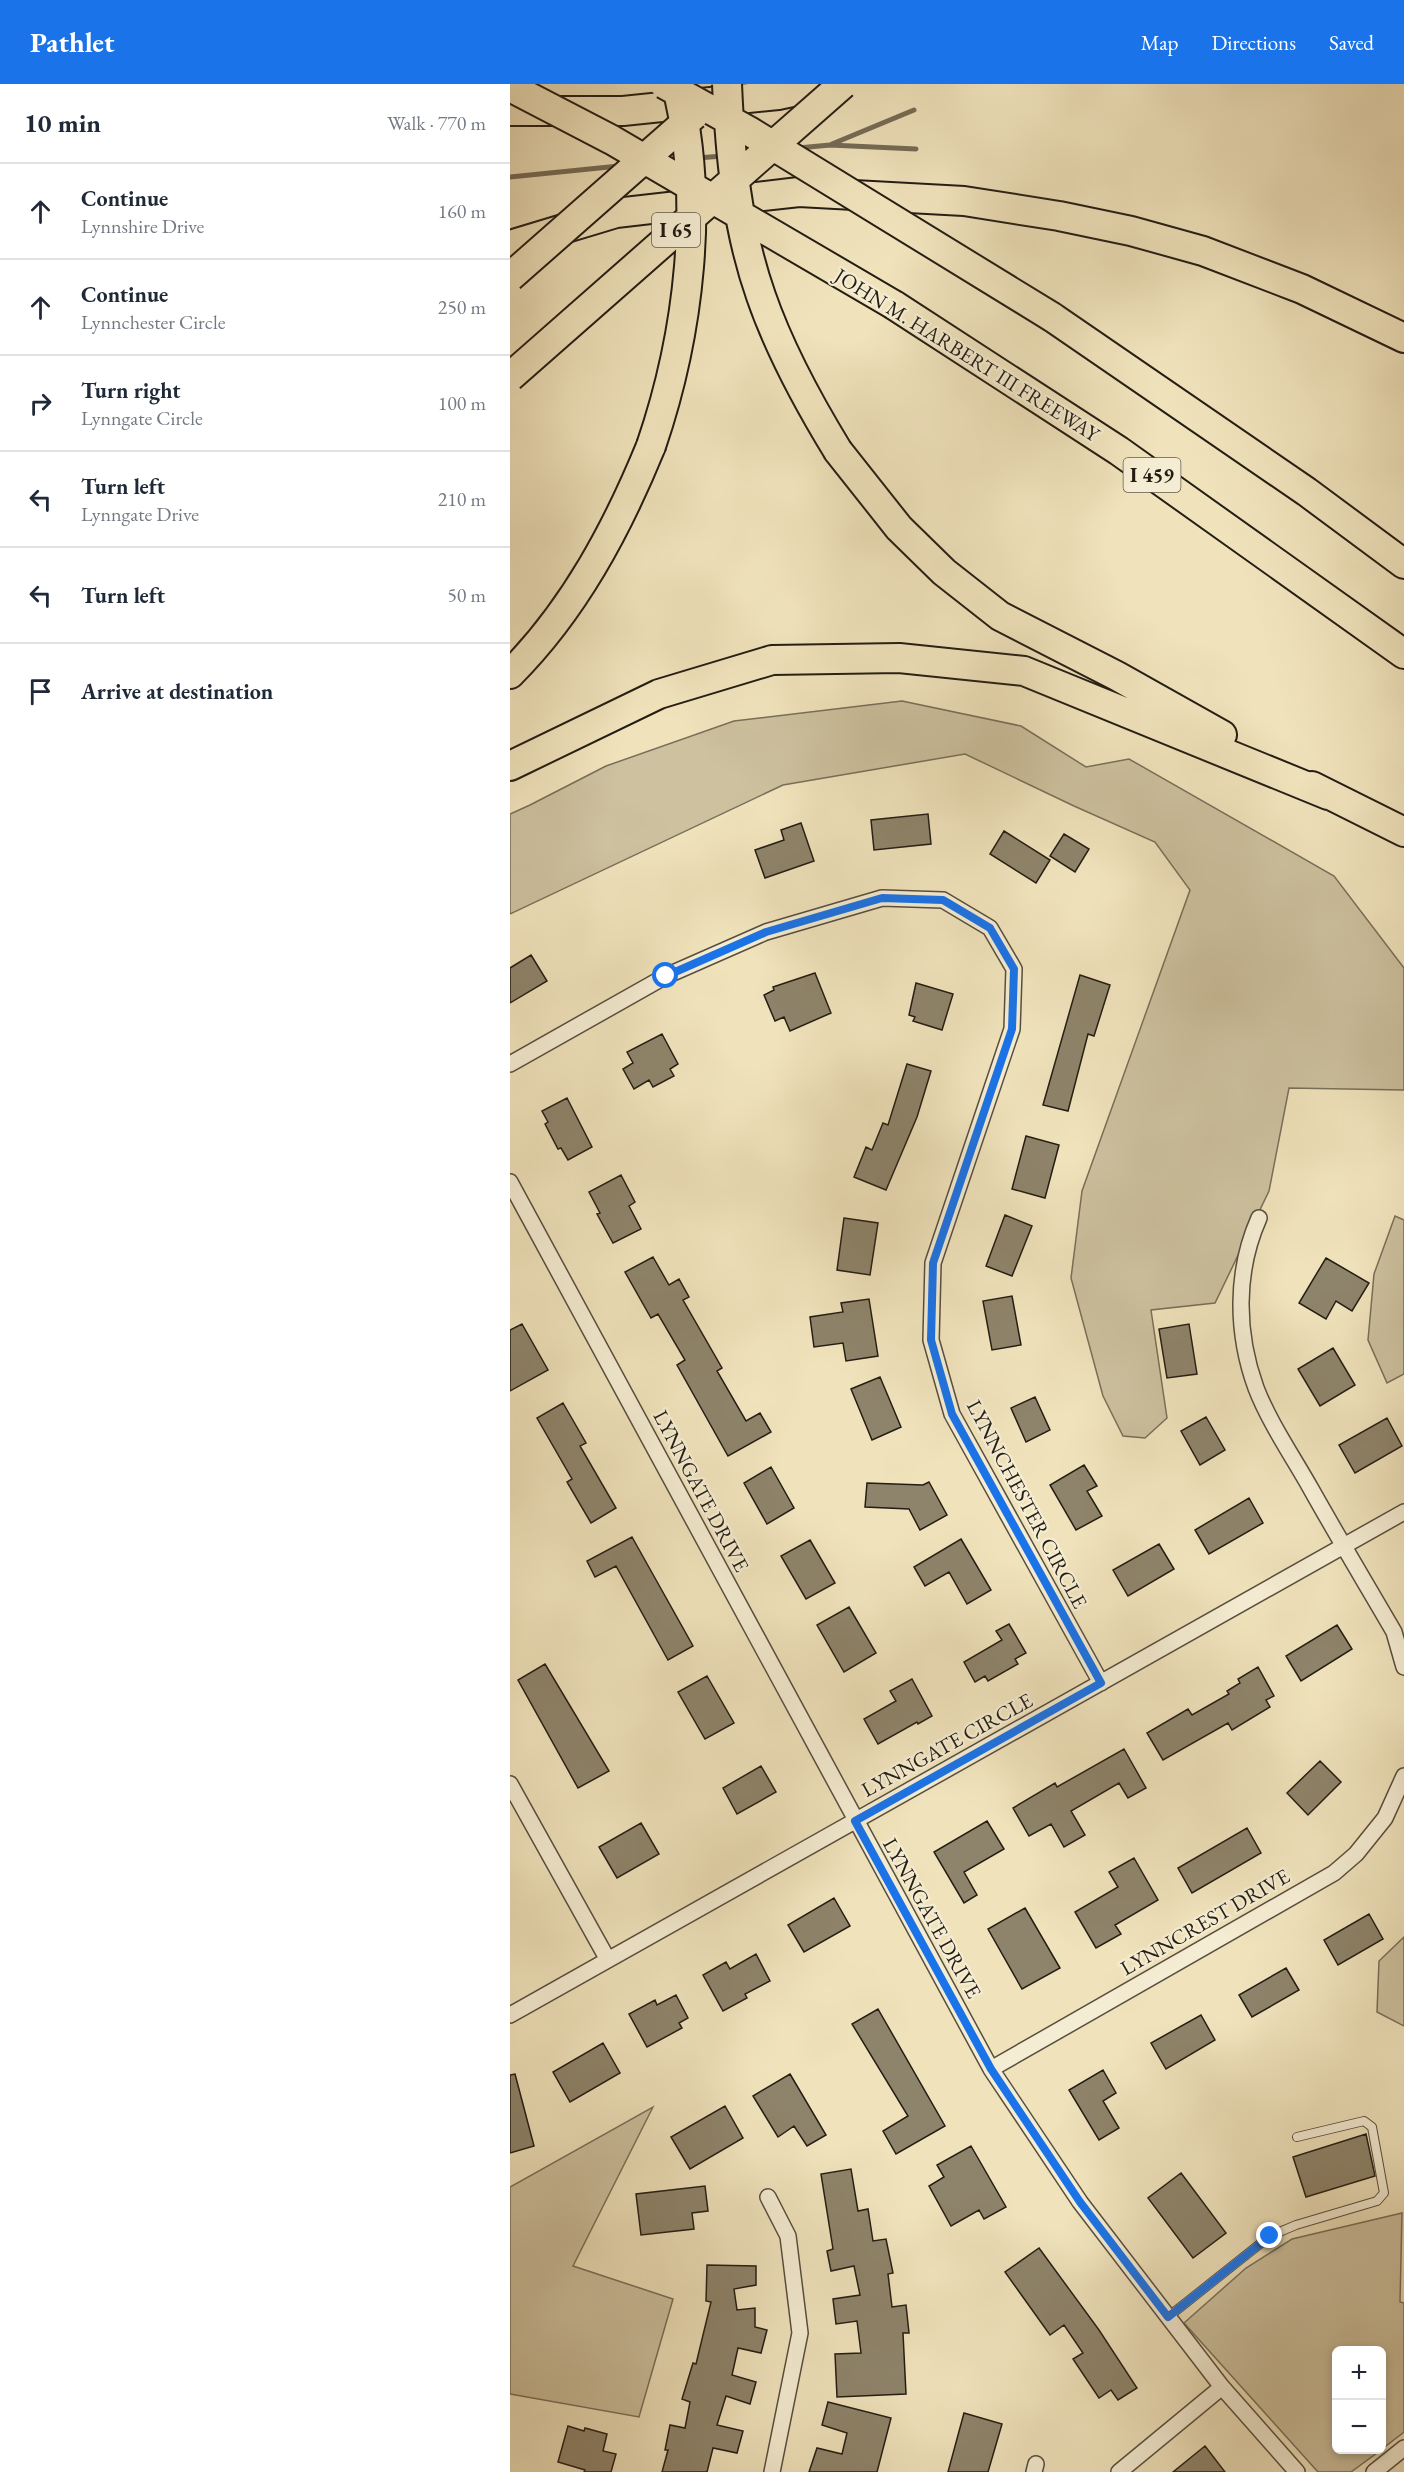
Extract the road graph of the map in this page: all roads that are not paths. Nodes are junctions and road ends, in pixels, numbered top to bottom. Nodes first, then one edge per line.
1 (664, 84) edge
2 (676, 84) edge
3 (728, 84) edge
4 (830, 84) edge
5 (843, 84) edge
6 (510, 87) edge
7 (510, 111) edge
8 (510, 245) edge
9 (510, 277) edge
10 (1404, 338) edge
11 (510, 376) edge
12 (1404, 564) edge
13 (1404, 654) edge
14 (510, 674) edge
15 (510, 766) edge
16 (1328, 795) junction
17 (1404, 832) edge
18 (510, 1064) edge
19 (510, 1182) edge
20 (1259, 1218) dead end
21 (1404, 1512) edge
22 (1343, 1546) junction
23 (1404, 1667) edge
24 (1101, 1683) junction
25 (1404, 1776) edge
26 (510, 1784) edge
27 (855, 1821) junction
28 (608, 1960) junction
29 (510, 2015) edge
30 (991, 2069) junction
31 (1297, 2137) dead end
32 (768, 2197) dead end
33 (1168, 2317) junction
34 (1222, 2387) junction
35 (1404, 2448) edge
36 (772, 2472) edge
37 (1119, 2472) edge
38 (1297, 2472) edge
39 (1374, 2472) edge

1 - 12 highway, bridge
2 - 14 highway, bridge
3 - 9 highway, bridge
3 - 16 highway, bridge
4 - 7 highway
5 - 11 highway, I 65, bridge
6 - 13 highway, JOHN M. HARBERT III FREEWAY / I 459, bridge
8 - 10 highway
15 - 16 highway
16 - 17 highway
18 - 24 street, LYNNCHESTER CIRCLE
19 - 27 street, LYNNGATE DRIVE
20 - 22 street
21 - 22 street, LYNNGATE CIRCLE
22 - 23 street
22 - 24 street, LYNNGATE CIRCLE
24 - 27 street, LYNNGATE CIRCLE
25 - 30 street, LYNNCREST DRIVE
26 - 28 street
27 - 28 street, LYNNGATE CIRCLE
27 - 30 street, LYNNGATE DRIVE
28 - 29 street, LYNNGATE CIRCLE
30 - 33 street, LYNNGATE DRIVE
31 - 33 lane
32 - 36 street
33 - 34 street, LYNNGATE DRIVE
34 - 37 street
34 - 38 street, LYNNGATE DRIVE
35 - 39 street

